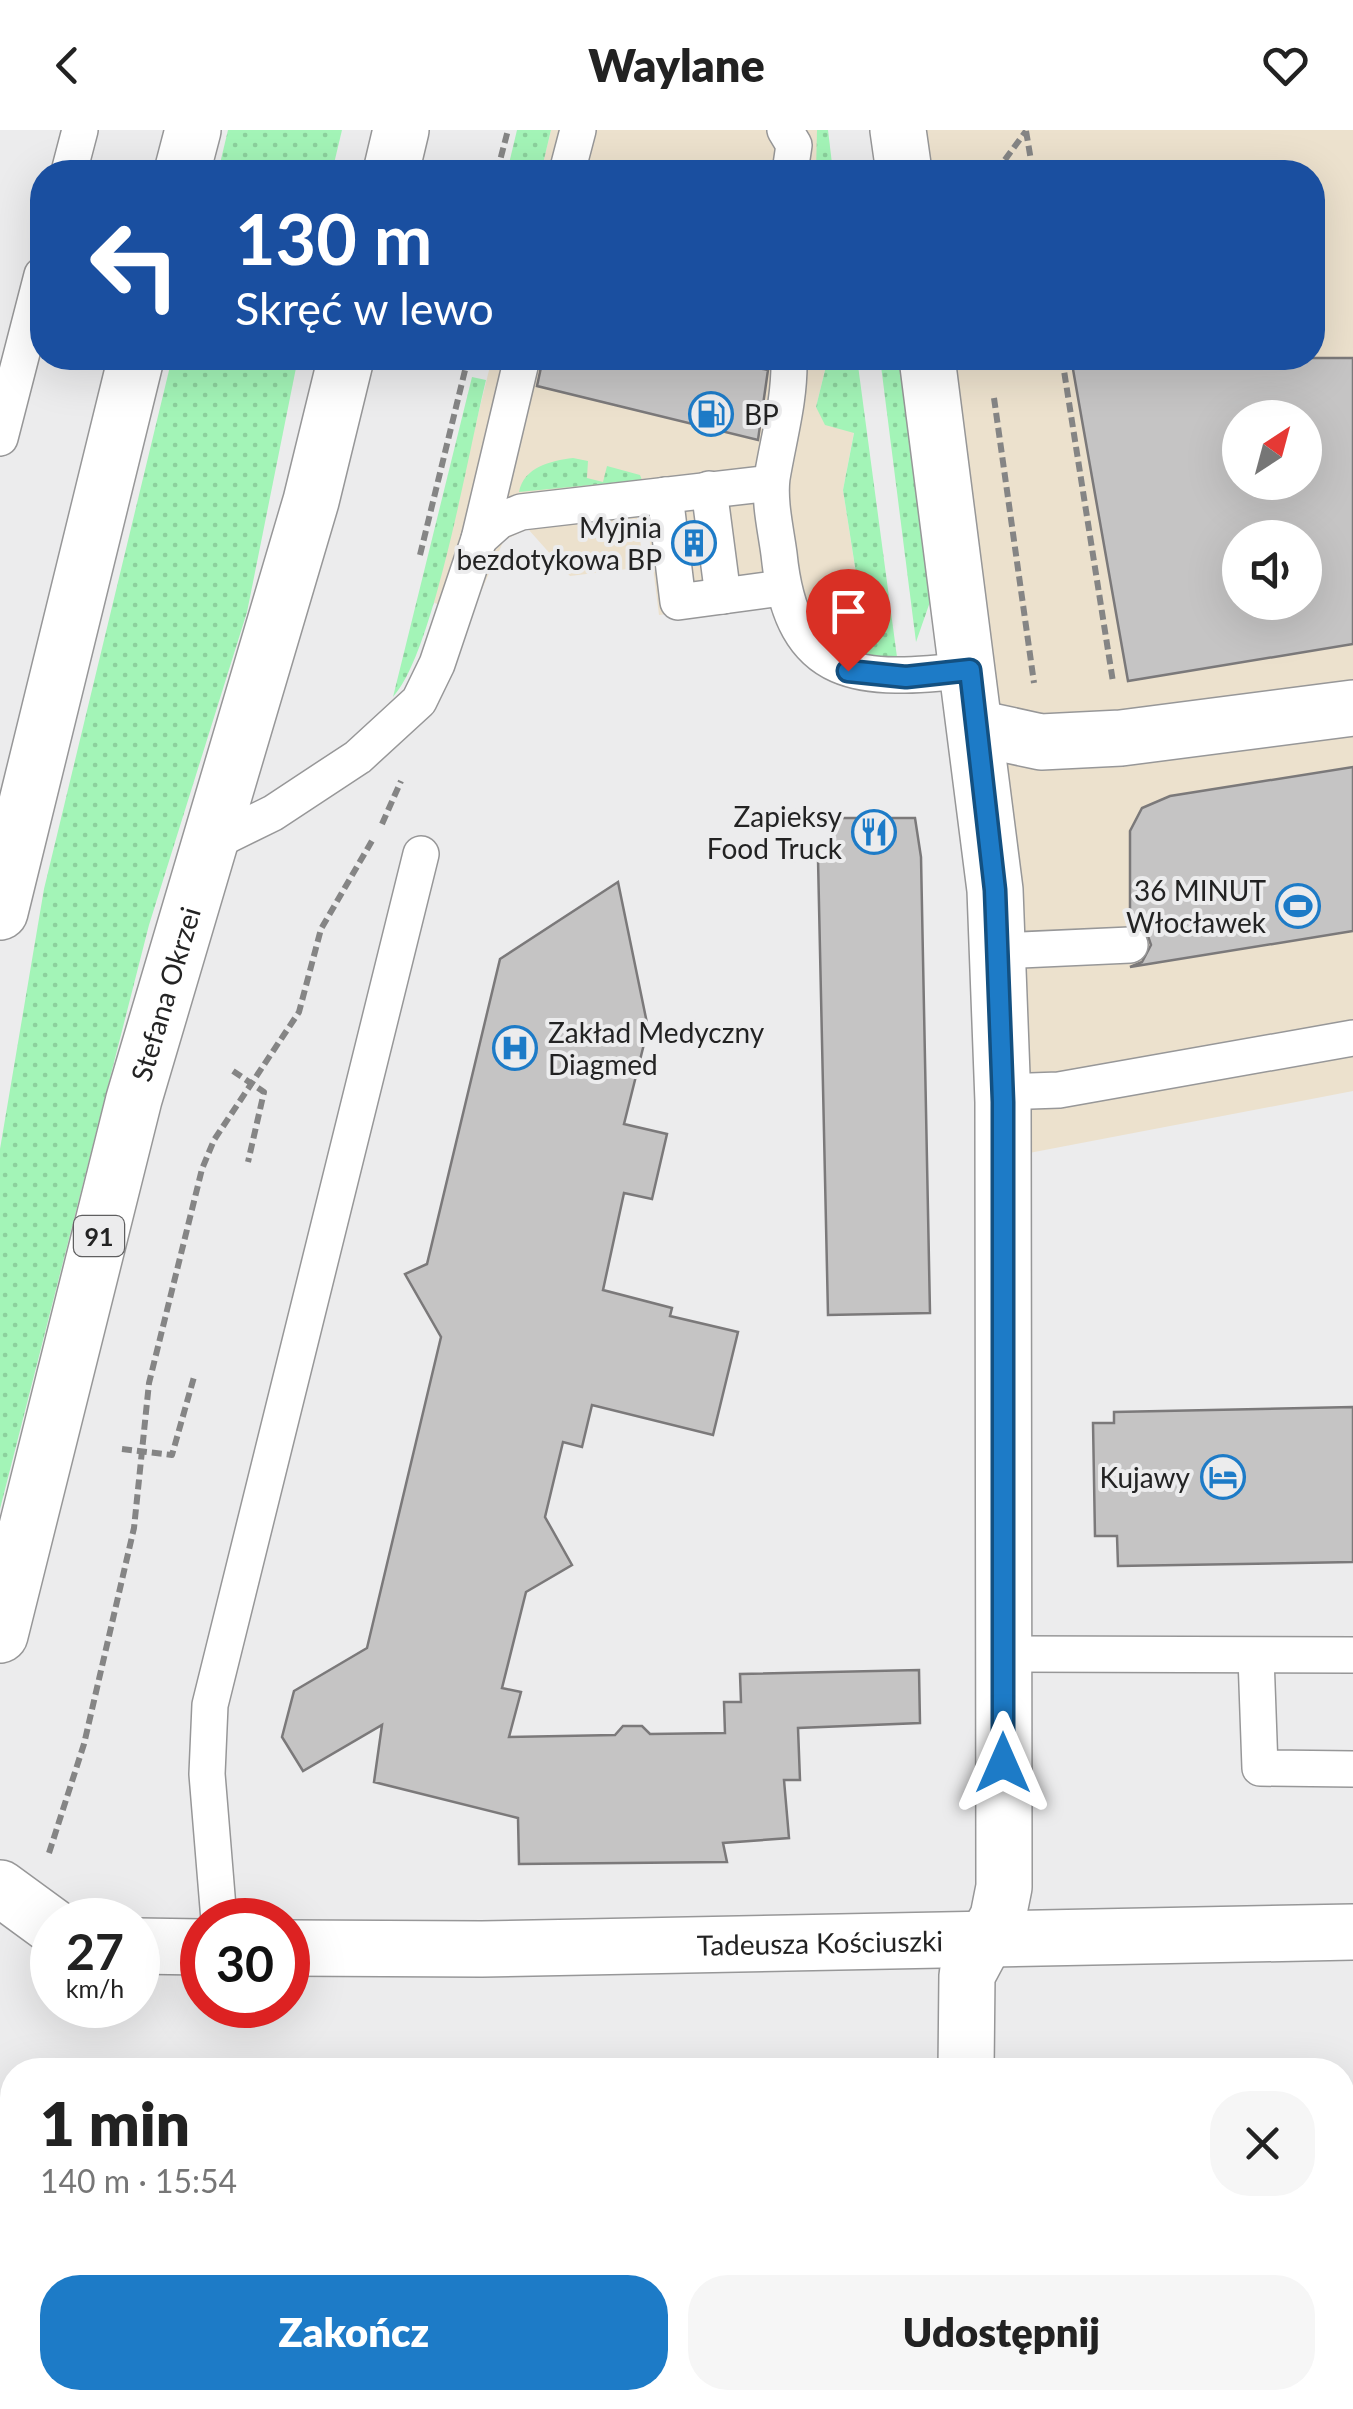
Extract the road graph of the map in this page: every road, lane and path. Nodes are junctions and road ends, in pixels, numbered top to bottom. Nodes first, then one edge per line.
1 (80, 130) edge
2 (193, 130) edge
3 (401, 130) edge
4 (508, 130) edge
5 (578, 130) edge
6 (898, 130) edge
7 (1026, 131) edge
8 (72, 160) edge
9 (185, 160) edge
10 (394, 160) edge
11 (500, 160) edge
12 (570, 160) edge
13 (902, 160) edge
14 (1005, 160) edge
15 (1030, 160) edge
16 (30, 322) edge
17 (133, 370) edge
18 (343, 370) edge
19 (465, 370) edge
20 (519, 370) edge
21 (789, 370) edge
22 (930, 370) edge
23 (1064, 370) edge
24 (994, 395) dead end
25 (0, 438) edge
26 (772, 483) junction
27 (710, 490) junction
28 (666, 495) junction
29 (478, 539) junction
30 (416, 572) dead end
31 (782, 588) junction
32 (724, 596) junction
33 (970, 670) junction
34 (1353, 708) edge
35 (976, 728) junction
36 (392, 730) junction
37 (1121, 738) junction
38 (1041, 742) junction
39 (214, 842) junction
40 (422, 854) dead end
41 (1, 904) edge
42 (1130, 946) dead end
43 (997, 951) junction
44 (1353, 1038) edge
45 (233, 1071) dead end
46 (252, 1085) junction
47 (1003, 1092) junction
48 (248, 1162) dead end
49 (194, 1378) dead end
50 (122, 1449) dead end
51 (144, 1452) junction
52 (0, 1635) edge
53 (1004, 1654) junction
54 (1353, 1656) edge
55 (1256, 1657) junction
56 (1353, 1769) edge
57 (217, 1898) edge
58 (27, 1908) edge
59 (1353, 1932) edge
60 (986, 1940) junction
61 (310, 1948) edge
62 (966, 2058) edge

1 - 8 lane
2 - 9 street
3 - 10 street
4 - 11 path
5 - 12 lane
6 - 13 street
7 - 14 path
7 - 15 path
16 - 25 lane
17 - 41 street
18 - 39 street, Stefana Okrzei / 91
19 - 30 path
20 - 29 lane
21 - 26 lane
22 - 33 street
23 - 37 path
24 - 38 path
26 - 27 lane
26 - 31 lane
27 - 28 lane
27 - 32 lane
28 - 29 lane
28 - 32 lane
29 - 36 lane
31 - 32 lane
31 - 33 lane
33 - 35 street
34 - 37 street
35 - 38 street
35 - 43 street
36 - 39 lane
36 - 46 path
37 - 38 street
39 - 52 street, Stefana Okrzei / 91
40 - 57 lane
42 - 43 lane
43 - 47 street
44 - 47 lane
45 - 46 path
46 - 48 path
46 - 51 path
47 - 53 street
49 - 51 path
50 - 51 path
51 - 58 path
53 - 55 lane
53 - 60 street
54 - 55 lane
55 - 56 lane
59 - 60 street, Tadeusza Kościuszki
60 - 61 street, Tadeusza Kościuszki
60 - 62 street

